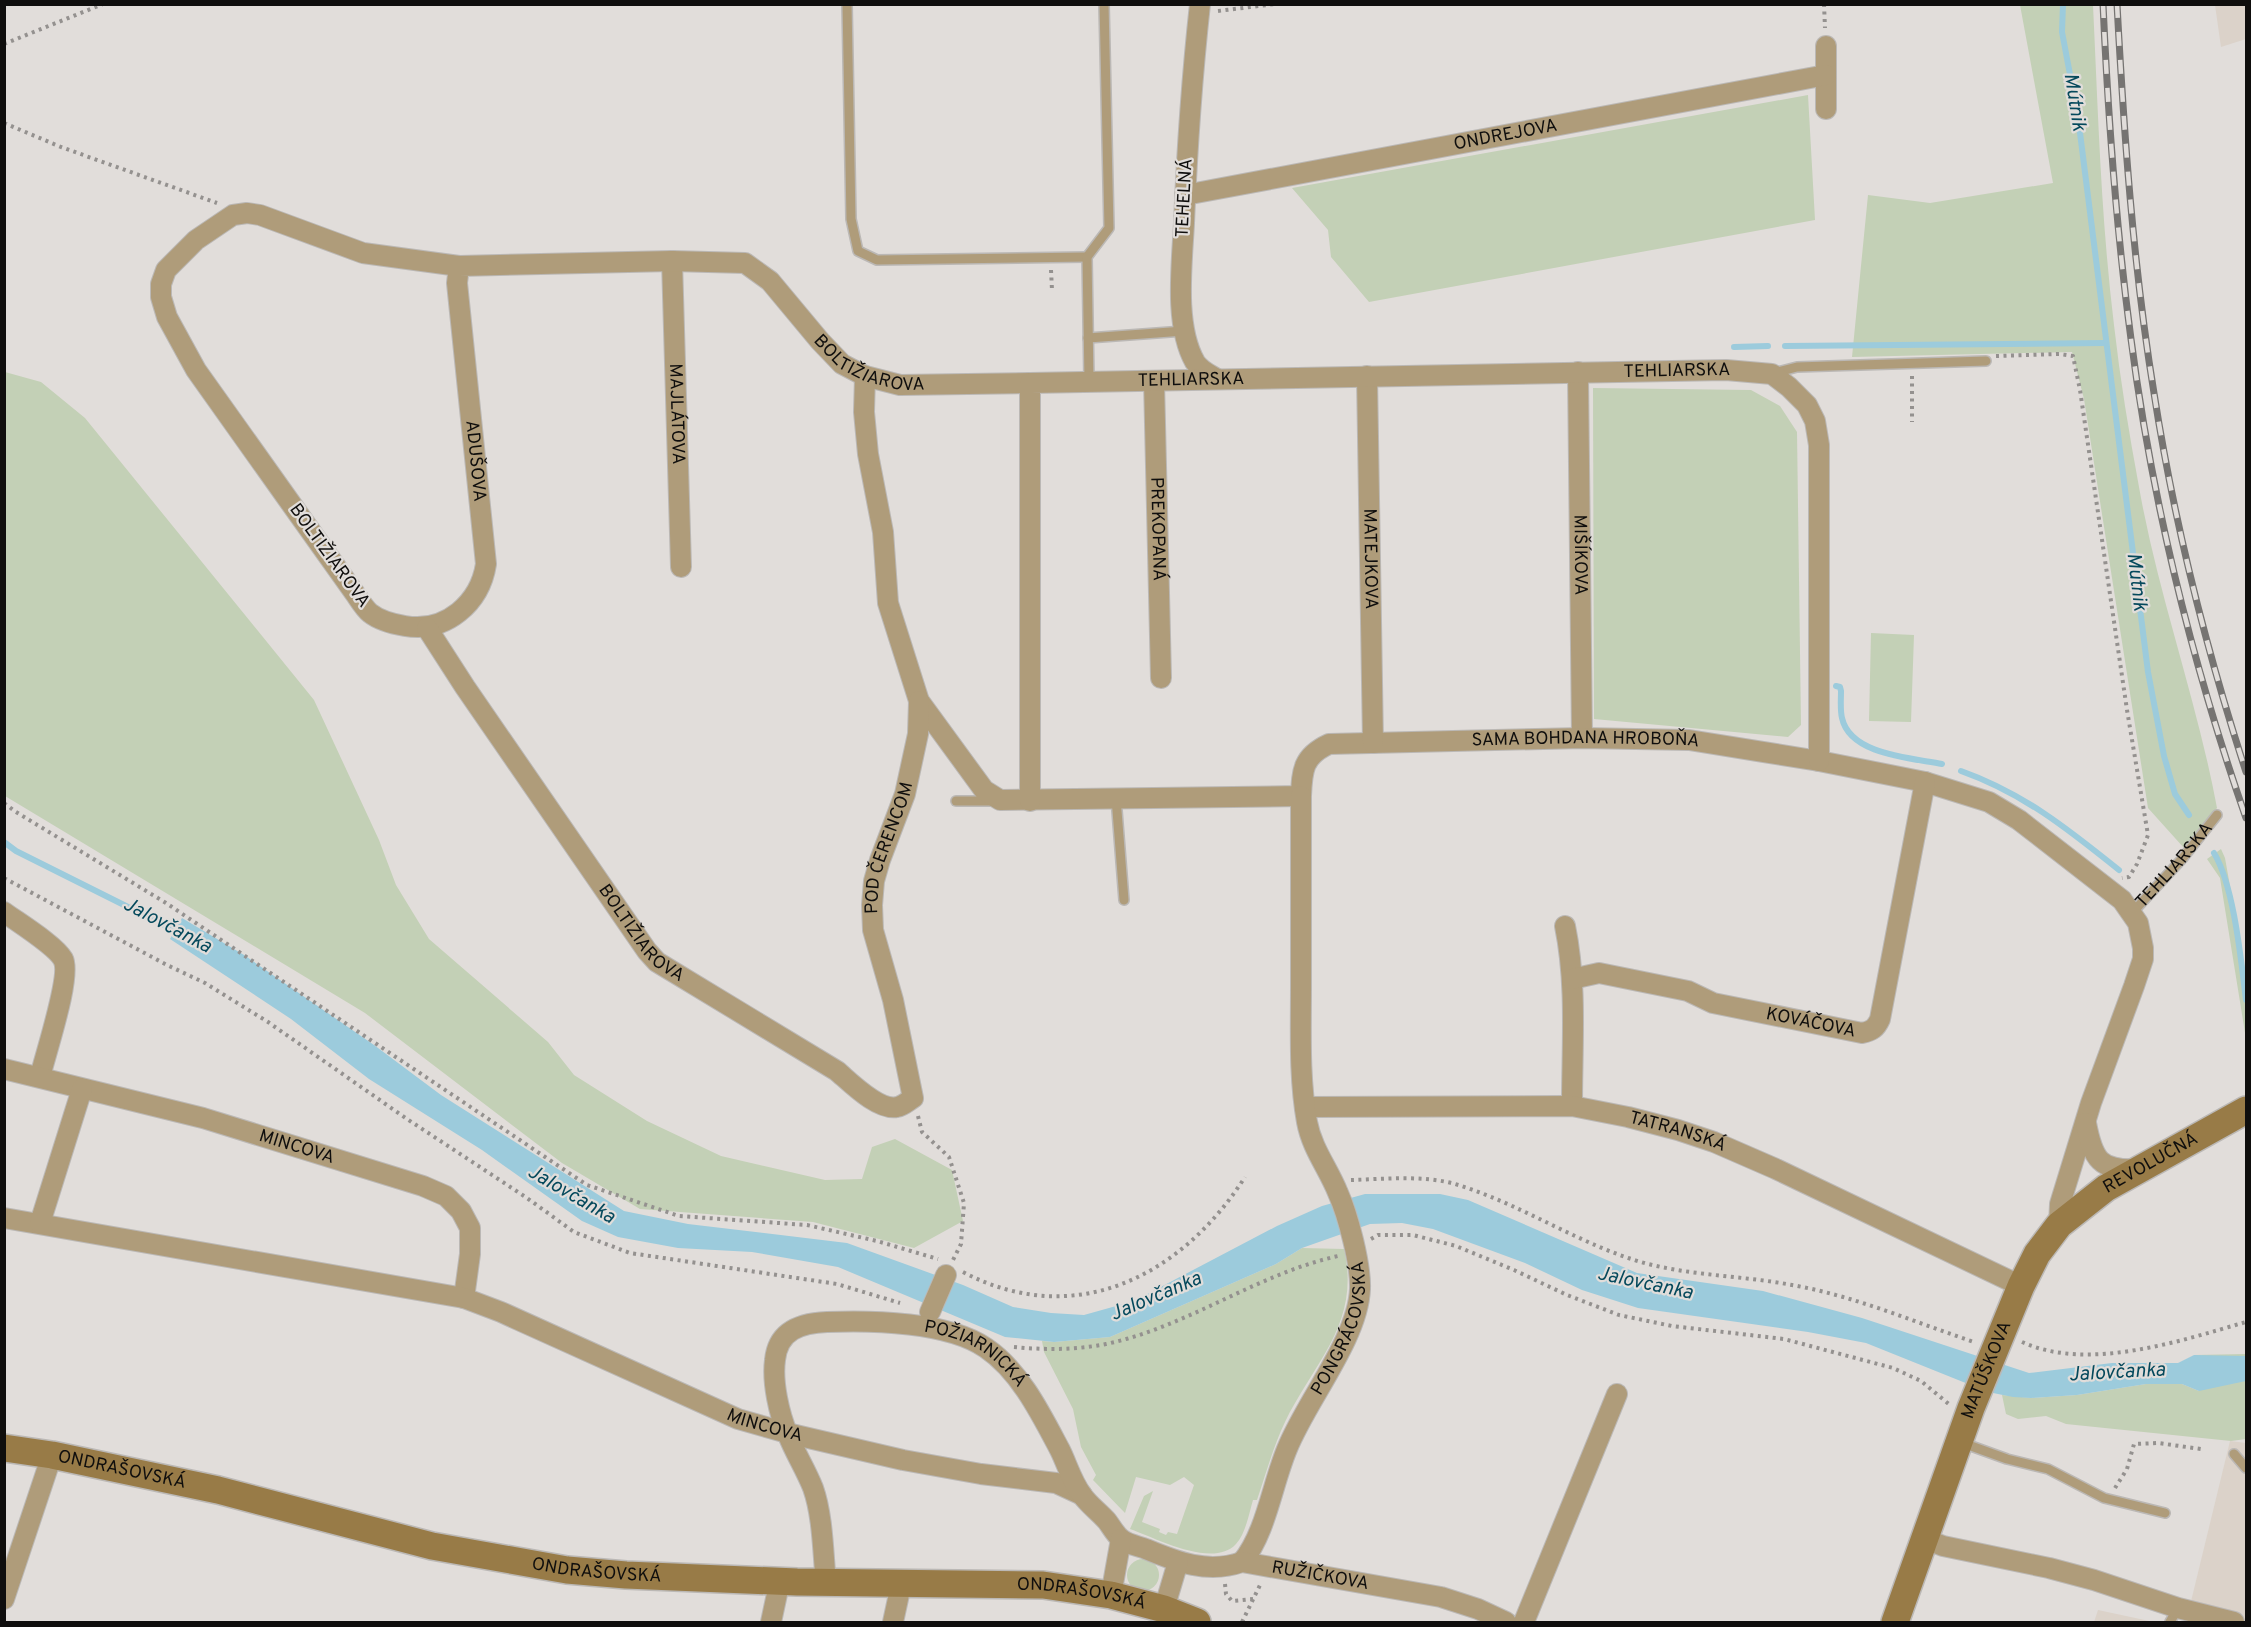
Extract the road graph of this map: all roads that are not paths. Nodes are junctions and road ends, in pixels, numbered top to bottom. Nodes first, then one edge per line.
1 (847, 4) edge
2 (1104, 4) edge
3 (1199, 9) edge
4 (1826, 46) dead end
5 (1826, 75) junction
6 (1826, 110) dead end
7 (1185, 195) junction
8 (1087, 257) junction
9 (672, 261) junction
10 (459, 266) junction
11 (1185, 331) junction
12 (1088, 338) junction
13 (1986, 361) road end
14 (1578, 372) junction
15 (1772, 374) junction
16 (865, 376) junction
17 (1367, 376) junction
18 (1217, 379) junction
19 (1089, 381) junction
20 (1154, 381) junction
21 (1030, 383) junction
22 (681, 567) dead end
23 (427, 628) junction
24 (1161, 678) dead end
25 (919, 701) junction
26 (1582, 738) junction
27 (1374, 743) junction
28 (1819, 761) junction
29 (1925, 782) junction
30 (1300, 796) junction
31 (1116, 798) junction
32 (1000, 800) junction
33 (956, 801) dead end
34 (1030, 801) junction
35 (2217, 815) dead end
36 (1124, 900) dead end
37 (4, 912) edge
38 (2132, 913) junction
39 (1565, 926) dead end
40 (1572, 979) junction
41 (4, 1069) edge
42 (40, 1077) junction
43 (82, 1089) junction
44 (913, 1098) joint
45 (1572, 1106) junction
46 (1305, 1107) junction
47 (2247, 1110) edge
48 (2086, 1121) junction
49 (2138, 1169) junction
50 (4, 1218) edge
51 (40, 1223) junction
52 (2059, 1225) junction
53 (949, 1270) road end
54 (2021, 1286) junction
55 (464, 1298) junction
56 (930, 1312) dead end
57 (1617, 1394) dead end
58 (787, 1433) junction
59 (1958, 1441) junction
60 (4, 1448) edge
61 (2234, 1454) dead end
62 (52, 1455) junction
63 (2247, 1468) edge
64 (1082, 1495) junction
65 (2165, 1513) dead end
66 (1121, 1539) junction
67 (1925, 1539) junction
68 (1178, 1562) junction
69 (1235, 1564) junction
70 (780, 1580) junction
71 (826, 1583) junction
72 (901, 1585) junction
73 (1110, 1594) junction
74 (4, 1599) edge
75 (1164, 1609) junction
76 (2174, 1615) edge
77 (771, 1623) edge
78 (893, 1623) edge
79 (1197, 1623) edge
80 (1506, 1623) edge
81 (1524, 1623) edge
82 (1895, 1623) edge
83 (2234, 1623) edge

1 - 8 lane
2 - 8 lane
3 - 7 street, TEHELNÁ
4 - 5 street
5 - 6 street
5 - 7 street, ONDREJOVA
7 - 11 street, TEHELNÁ
8 - 12 lane
9 - 10 street
9 - 16 street, BOLTIŽIAROVA
9 - 22 street, MAJLÁTOVA
10 - 23 street, ADUŠOVA
10 - 23 street, BOLTIŽIAROVA
11 - 12 lane
11 - 18 street, TEHELNÁ
12 - 19 lane
13 - 15 lane, TEHLIARSKA
14 - 15 street, TEHLIARSKA
14 - 17 street, TEHLIARSKA
14 - 26 street, MIŠÍKOVA
15 - 28 street
16 - 21 street, BOLTIŽIAROVA
16 - 25 street, POD ČERENCOM
17 - 18 street, TEHLIARSKA
17 - 27 street, MATEJKOVA
18 - 20 street, TEHLIARSKA
19 - 20 street, TEHLIARSKA
19 - 21 street, TEHLIARSKA
20 - 24 street, PREKOPANÁ
21 - 34 street
23 - 44 street, BOLTIŽIAROVA
25 - 32 street, POD ČERENCOM
25 - 44 street, POD ČERENCOM
26 - 27 street, SAMA BOHDANA HROBOŇA
26 - 28 street, SAMA BOHDANA HROBOŇA
27 - 30 street, SAMA BOHDANA HROBOŇA
28 - 29 street, SAMA BOHDANA HROBOŇA
29 - 38 street, SAMA BOHDANA HROBOŇA
29 - 40 street, KOVÁČOVA
30 - 31 street
30 - 46 street, PONGRÁCOVSKÁ
31 - 34 street
31 - 36 lane
32 - 33 lane
32 - 34 street
35 - 38 lane, TEHLIARSKA
37 - 42 street
38 - 48 street
39 - 40 street
40 - 45 street
41 - 42 street, MINCOVA
42 - 43 street, MINCOVA
43 - 51 street
43 - 55 street, MINCOVA
45 - 46 street, TATRANSKÁ
45 - 54 street, TATRANSKÁ
46 - 69 street, PONGRÁCOVSKÁ
47 - 49 street, REVOLUČNÁ
48 - 49 street
48 - 52 street
49 - 52 street, REVOLUČNÁ
50 - 51 street, MINCOVA
51 - 55 street, MINCOVA
52 - 54 street, MATÚŠKOVA
53 - 56 street
54 - 59 street, MATÚŠKOVA
55 - 58 street, MINCOVA
57 - 81 street
58 - 64 street, MINCOVA
58 - 64 street, POŽIARNICKÁ
58 - 71 street, POŽIARNICKÁ
59 - 65 lane
59 - 67 street, MATÚŠKOVA
60 - 62 street, ONDRAŠOVSKÁ
61 - 63 lane
62 - 70 street, ONDRAŠOVSKÁ
62 - 74 street
64 - 66 street, POŽIARNICKÁ
66 - 68 street, POŽIARNICKÁ
66 - 73 street
67 - 76 street
67 - 82 street, MATÚŠKOVA
68 - 69 street, RUŽIČKOVA
68 - 75 street
69 - 80 street, RUŽIČKOVA
70 - 71 street, ONDRAŠOVSKÁ
70 - 77 street
71 - 72 street, ONDRAŠOVSKÁ
72 - 73 street, ONDRAŠOVSKÁ
72 - 78 street
73 - 75 street, ONDRAŠOVSKÁ
75 - 79 street, ONDRAŠOVSKÁ
76 - 83 street

